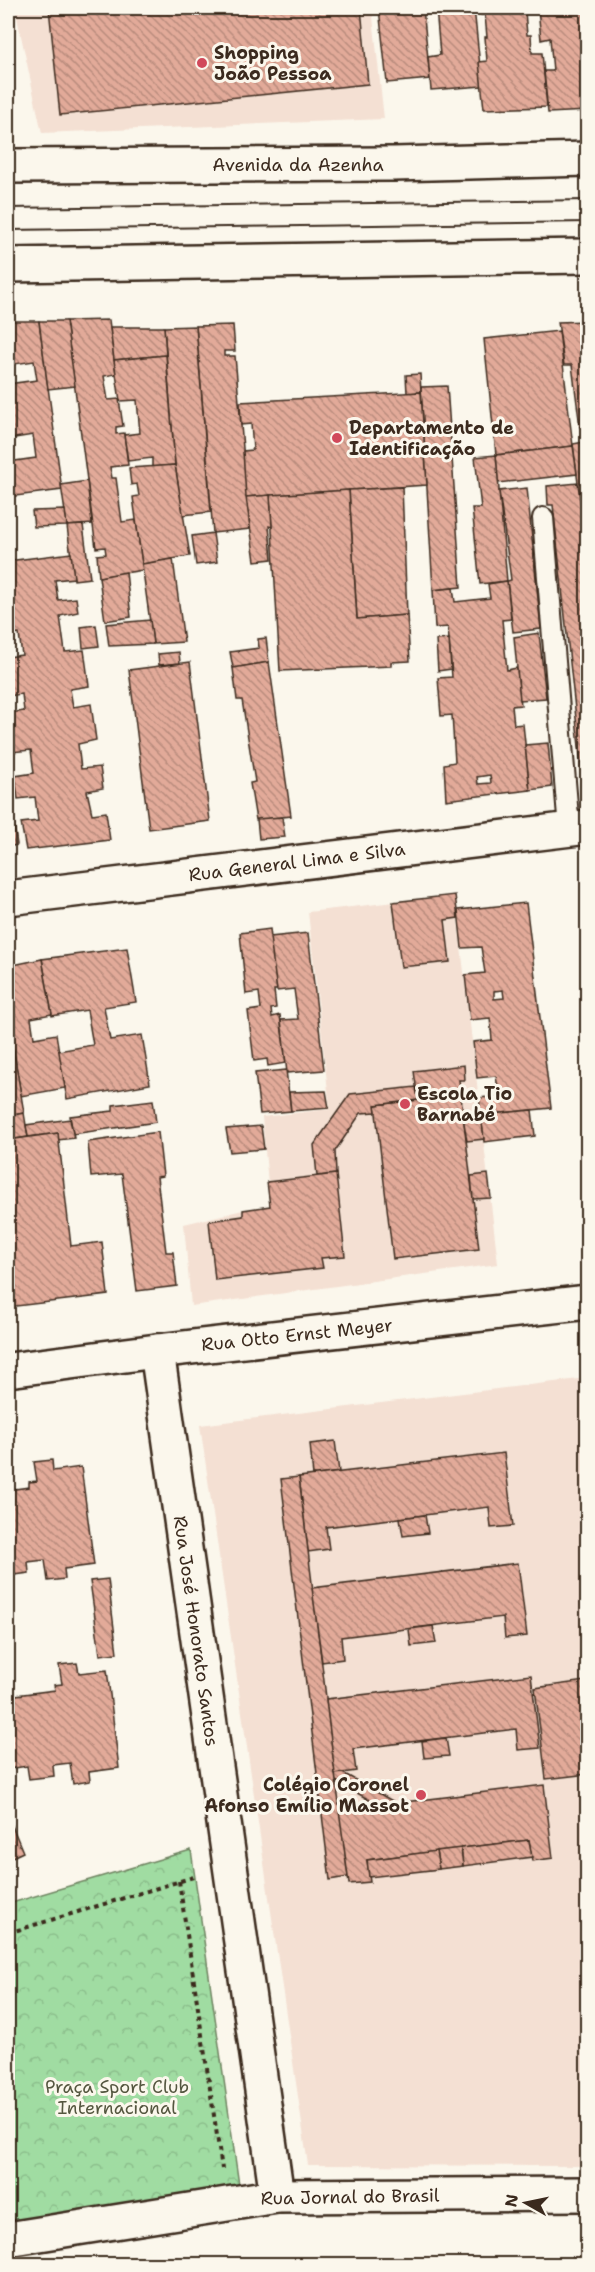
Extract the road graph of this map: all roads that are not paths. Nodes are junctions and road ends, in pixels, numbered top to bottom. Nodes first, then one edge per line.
1 (588, 159) edge
2 (8, 166) edge
3 (588, 211) edge
4 (8, 219) edge
5 (588, 255) edge
6 (8, 265) edge
7 (543, 518) dead end
8 (578, 828) edge
9 (8, 898) edge
10 (588, 1302) edge
11 (157, 1351) junction
12 (8, 1370) edge
13 (588, 2194) edge
14 (277, 2196) junction
15 (8, 2239) edge

1 - 2 street, Avenida da Azenha
3 - 4 lane
5 - 6 street
7 - 8 lane
8 - 9 street, Rua General Lima e Silva
10 - 11 street, Rua Otto Ernst Meyer
11 - 12 street, Rua Otto Ernst Meyer
11 - 14 street, Rua José Honorato Santos
13 - 14 street, Rua Jornal do Brasil
14 - 15 street, Rua Jornal do Brasil

